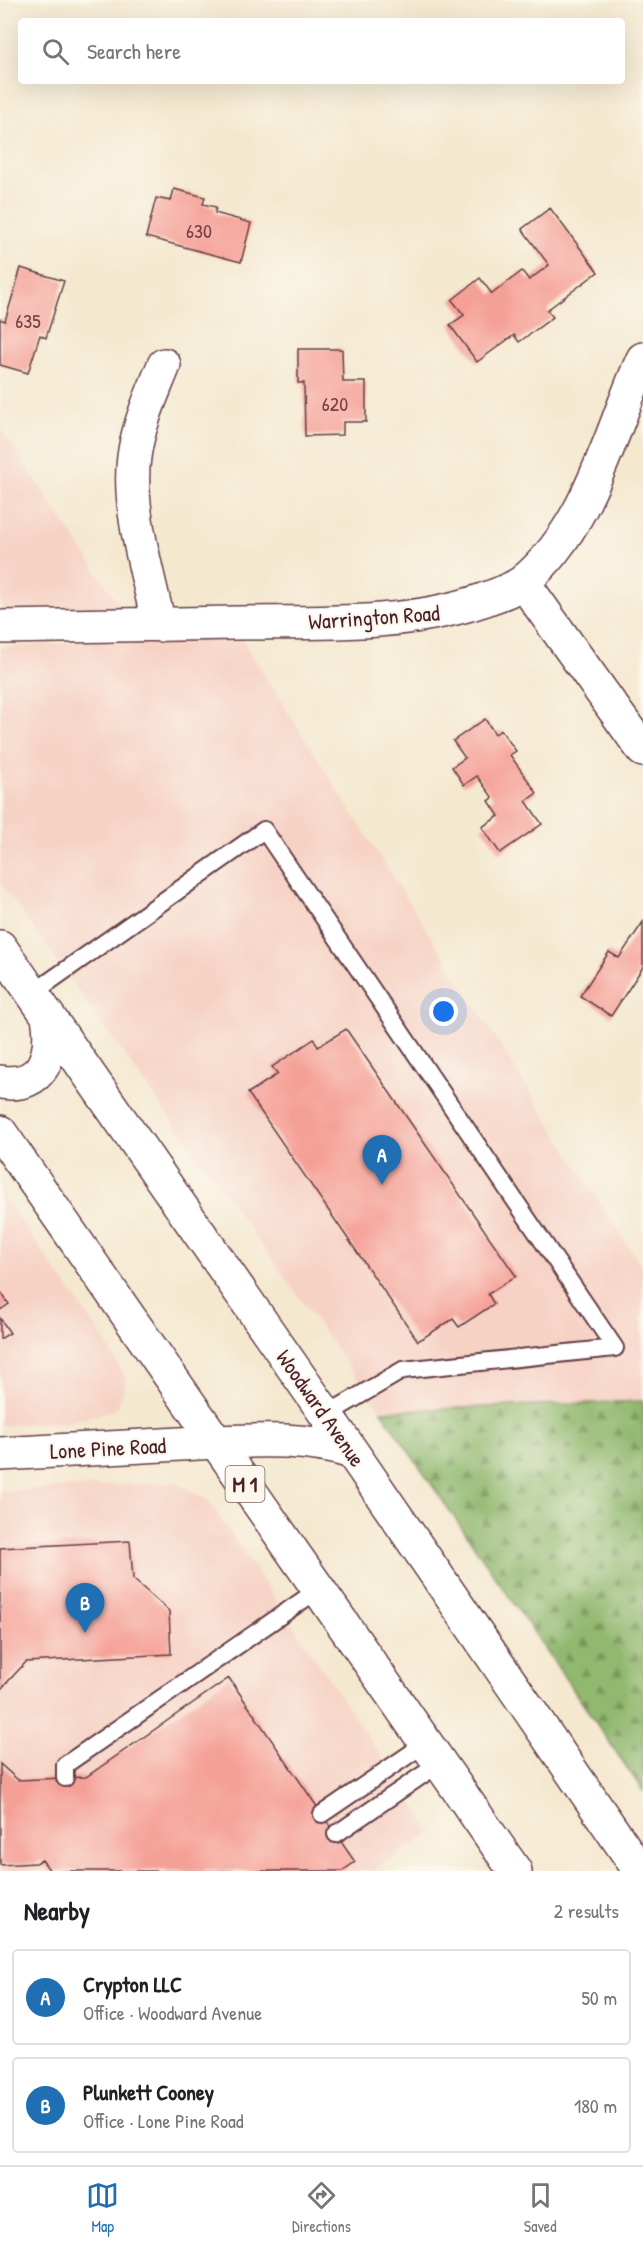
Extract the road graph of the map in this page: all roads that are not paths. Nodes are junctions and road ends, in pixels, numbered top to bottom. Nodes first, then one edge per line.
1 (643, 359) edge
2 (164, 365) dead end
3 (523, 582) junction
4 (159, 625) junction
5 (0, 627) edge
6 (643, 750) edge
7 (0, 947) edge
8 (40, 1005) junction
9 (0, 1082) edge
10 (0, 1132) edge
11 (326, 1415) junction
12 (216, 1442) junction
13 (352, 1452) junction
14 (0, 1454) edge
15 (319, 1589) junction
16 (433, 1753) junction
17 (65, 1778) dead end
18 (322, 1814) dead end
19 (336, 1834) dead end
20 (515, 1871) edge
21 (640, 1871) edge

1 - 3 main road, Warrington Road
2 - 4 main road
3 - 4 main road, Warrington Road
3 - 6 main road
4 - 5 main road, Warrington Road
7 - 8 main road, Woodward Avenue
8 - 9 main road
8 - 11 main road, Woodward Avenue
8 - 11 lane
10 - 12 main road, M 1
11 - 13 main road, Woodward Avenue
12 - 13 main road, Lone Pine Road
12 - 14 main road, Lone Pine Road
12 - 15 main road, M 1
13 - 21 main road, Woodward Avenue
15 - 16 main road, M 1
15 - 17 lane
16 - 18 lane
16 - 19 lane
16 - 20 main road, M 1

